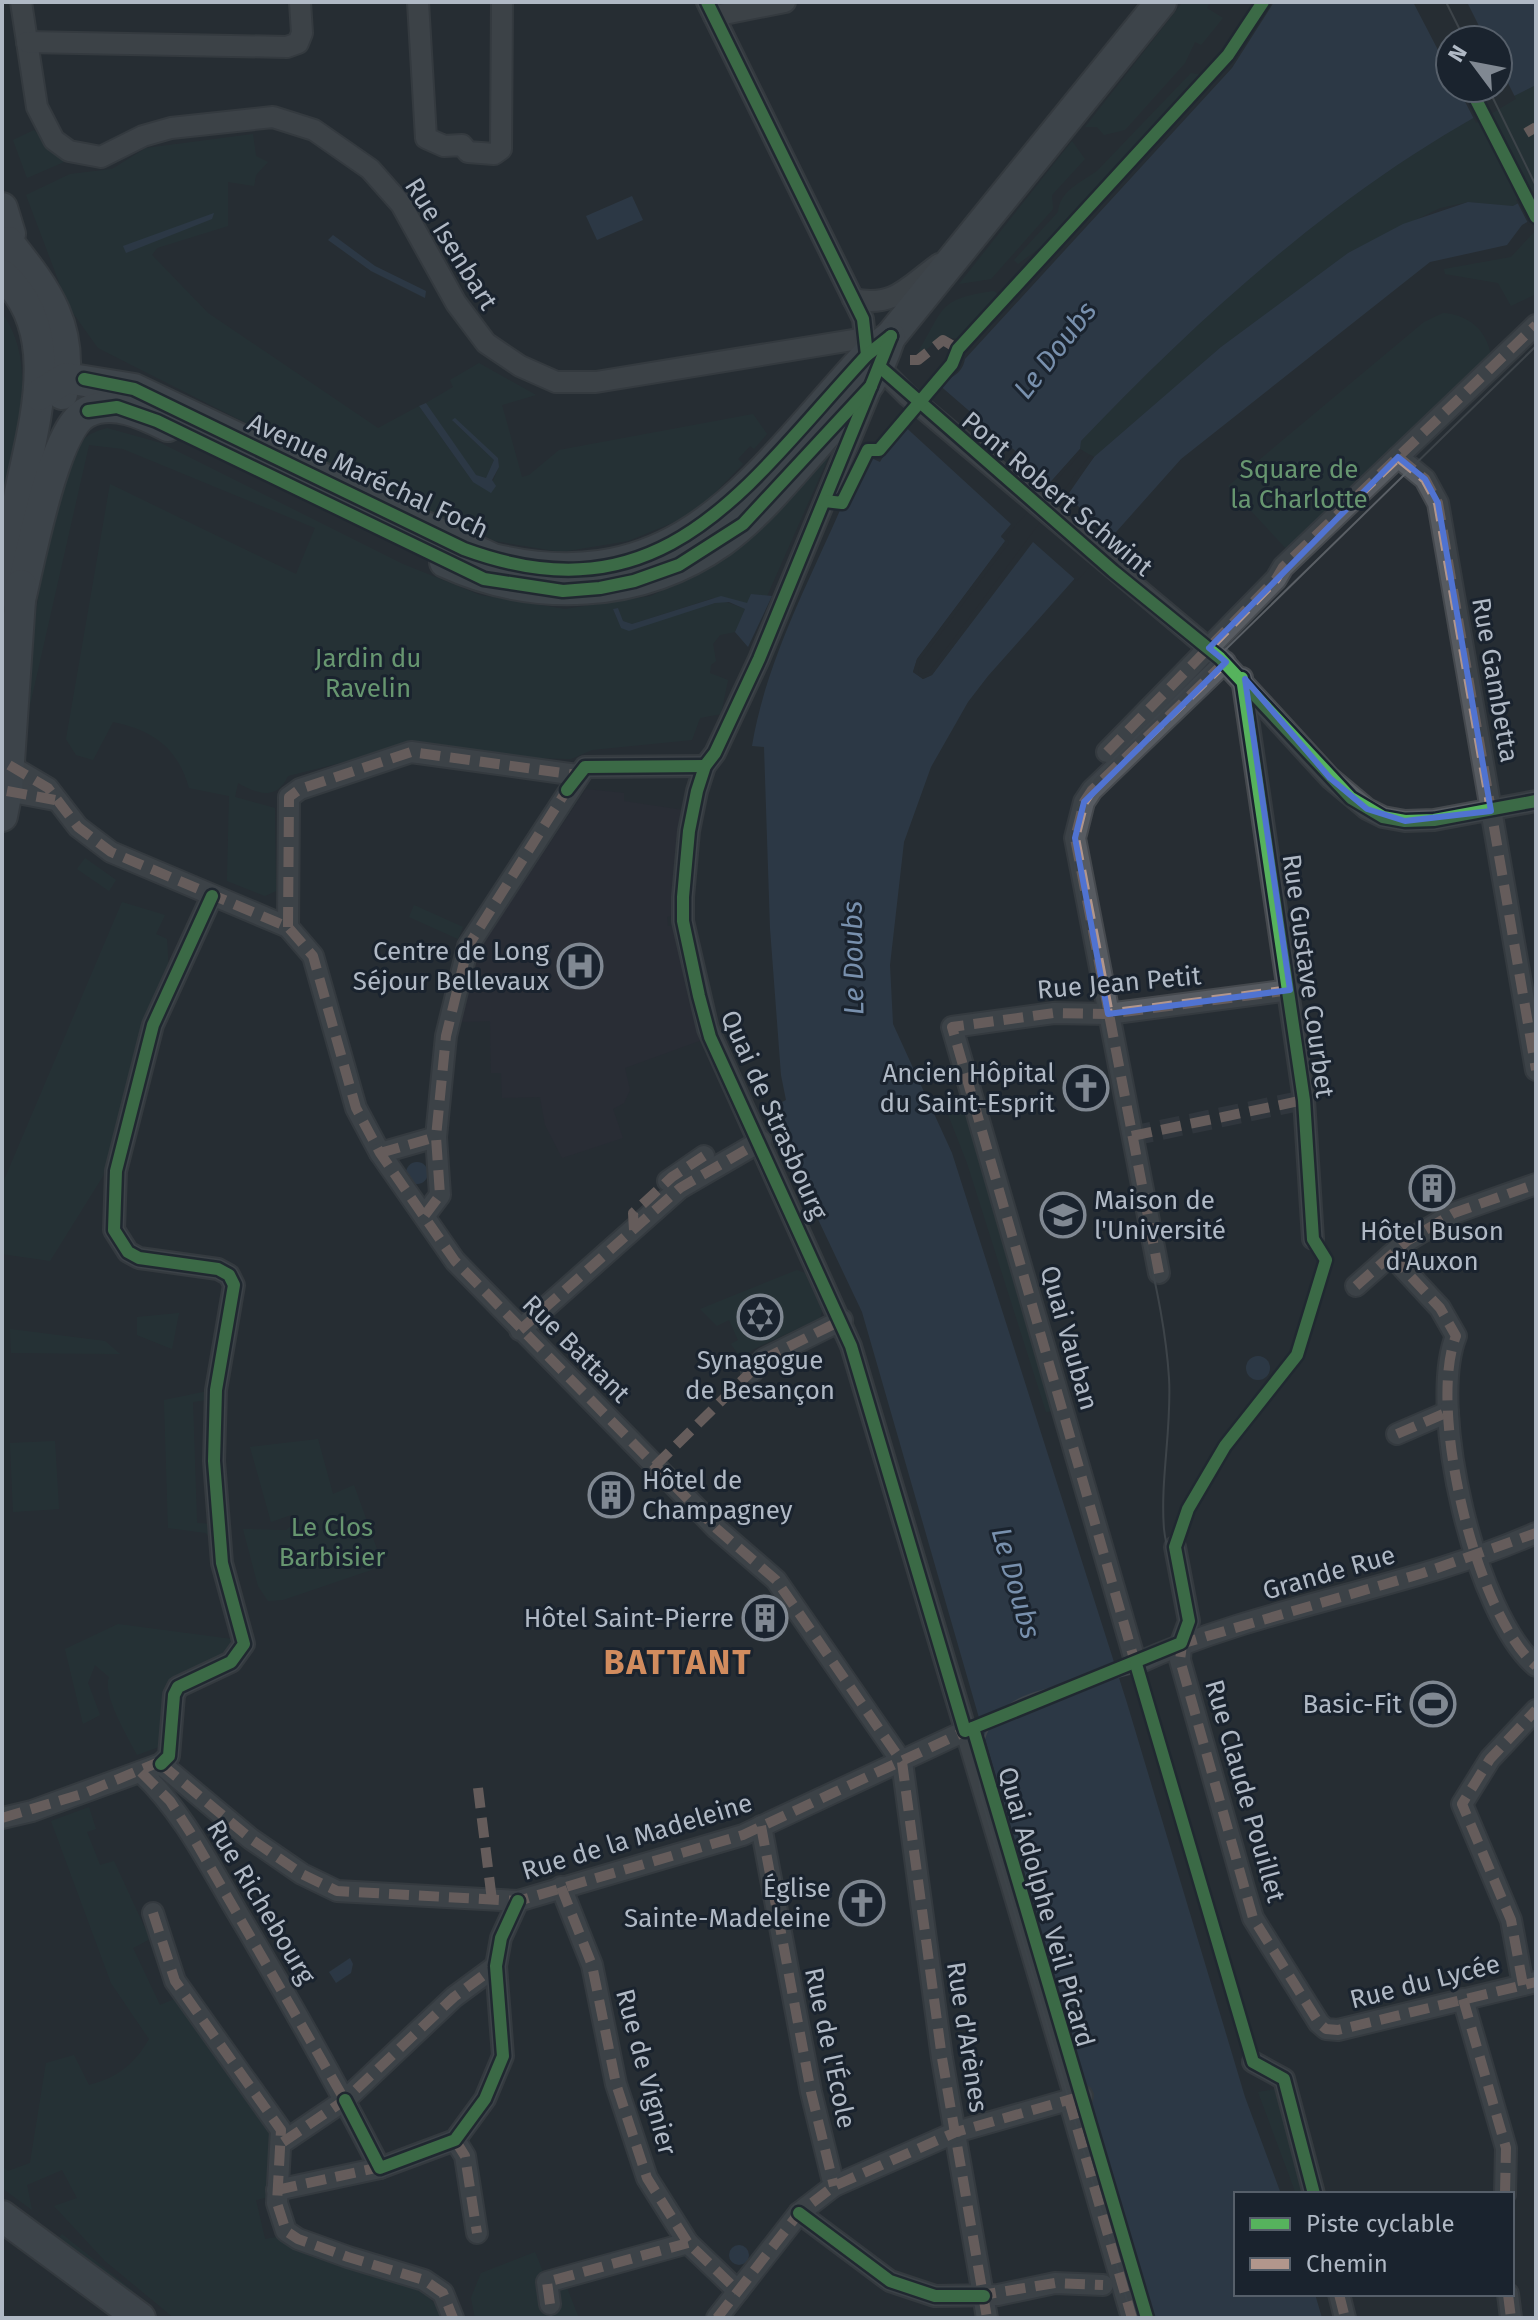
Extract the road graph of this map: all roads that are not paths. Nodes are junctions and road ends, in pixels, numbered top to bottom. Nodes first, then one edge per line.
1 (21, 2) edge
2 (300, 2) edge
3 (418, 2) edge
4 (502, 2) edge
5 (785, 2) edge
6 (1161, 2) edge
7 (711, 9) edge
8 (27, 42) junction
9 (2, 208) edge
10 (971, 241) junction
11 (5, 246) edge
12 (2, 275) edge
13 (853, 299) junction
14 (1536, 325) edge
15 (875, 357) junction
16 (72, 372) junction
17 (39, 395) junction
18 (1398, 457) junction
19 (10, 610) edge
20 (1209, 648) junction
21 (1225, 662) junction
22 (1242, 678) junction
23 (1250, 720) junction
24 (1296, 738) junction
25 (1107, 752) dead end
26 (705, 766) junction
27 (577, 775) junction
28 (4, 784) edge
29 (1536, 801) edge
30 (1491, 811) junction
31 (212, 896) junction
32 (288, 927) junction
33 (1290, 990) junction
34 (1108, 1014) junction
35 (952, 1027) joint
36 (1536, 1070) edge
37 (436, 1137) junction
38 (761, 1141) junction
39 (380, 1153) junction
40 (1536, 1184) edge
41 (425, 1215) junction
42 (1313, 1239) dead end
43 (1391, 1255) junction
44 (1159, 1273) dead end
45 (1356, 1286) dead end
46 (842, 1320) junction
47 (520, 1330) junction
48 (752, 1372) dead end
49 (1448, 1412) junction
50 (1397, 1434) dead end
51 (1536, 1533) edge
52 (1175, 1547) dead end
53 (1476, 1556) junction
54 (1181, 1643) junction
55 (1136, 1664) joint
56 (1536, 1666) edge
57 (1536, 1710) edge
58 (965, 1731) junction
59 (902, 1762) junction
60 (161, 1764) junction
61 (141, 1772) junction
62 (32, 1811) junction
63 (2, 1818) edge
64 (761, 1826) junction
65 (2, 1828) edge
66 (561, 1887) junction
67 (518, 1901) junction
68 (153, 1913) dead end
69 (496, 1966) junction
70 (1530, 1984) edge
71 (1463, 1999) junction
72 (1326, 2029) joint
73 (1253, 2062) dead end
74 (1075, 2098) junction
75 (345, 2100) junction
76 (956, 2132) junction
77 (455, 2140) junction
78 (283, 2142) junction
79 (380, 2168) junction
80 (834, 2186) junction
81 (277, 2190) junction
82 (1313, 2192) edge
83 (1505, 2192) edge
84 (799, 2213) junction
85 (2, 2216) edge
86 (477, 2233) dead end
87 (2, 2234) edge
88 (688, 2243) junction
89 (1103, 2285) dead end
90 (738, 2291) junction
91 (984, 2296) junction
92 (1340, 2296) edge
93 (1508, 2296) edge
94 (550, 2304) dead end
95 (115, 2318) edge
96 (140, 2318) edge
97 (453, 2318) edge
98 (717, 2318) edge
99 (987, 2318) edge
100 (1132, 2318) edge
101 (1345, 2318) edge
102 (1511, 2318) edge

1 - 8 street, Rue Isenbart
2 - 8 street
3 - 4 street
5 - 7 street
6 - 10 main road
7 - 13 street
8 - 15 street, Rue Isenbart
9 - 11 main road
10 - 13 street
10 - 15 main road
11 - 16 main road
12 - 17 main road
13 - 15 street
14 - 18 street
15 - 16 main road, Avenue Maréchal Foch
15 - 19 main road
15 - 20 street, Pont Robert Schwint
15 - 26 street, Quai de Strasbourg
16 - 17 main road
16 - 19 main road
17 - 19 main road
18 - 20 street
18 - 30 street, Rue Gambetta
19 - 28 main road
20 - 21 street, Pont Robert Schwint
20 - 25 street
21 - 22 street, Pont Robert Schwint
21 - 34 street
22 - 23 street, Rue Gustave Courbet
22 - 24 street, Pont Robert Schwint
23 - 24 street
23 - 33 street, Rue Gustave Courbet
24 - 30 street, Pont Robert Schwint
26 - 27 street
26 - 38 street, Quai de Strasbourg
27 - 32 street
27 - 37 street
28 - 31 street, Rue Battant
29 - 30 street, Pont Robert Schwint
30 - 36 street, Rue Gambetta
31 - 32 street, Rue Battant
31 - 60 street
32 - 39 street, Rue Battant
33 - 34 street, Rue Jean Petit
33 - 42 street, Rue Gustave Courbet
34 - 35 street, Rue Jean Petit
34 - 44 street
35 - 55 street, Quai Vauban
37 - 39 street
37 - 41 street
38 - 46 street, Quai de Strasbourg
38 - 47 street
39 - 41 street, Rue Battant
40 - 43 street
41 - 47 street, Rue Battant
43 - 45 street
43 - 49 street
46 - 48 street
46 - 58 street, Quai de Strasbourg
47 - 59 street, Rue Battant
49 - 50 street
49 - 53 street
51 - 53 street, Grande Rue
52 - 54 street, Rue Claude Pouillet
53 - 54 street, Grande Rue
53 - 56 street
54 - 55 street, Grande Rue
54 - 72 street, Rue Claude Pouillet
57 - 70 street
58 - 59 street, Rue de la Madeleine
58 - 74 street, Quai Adolphe Veil Picard
59 - 64 street, Rue de la Madeleine
59 - 76 street, Rue d'Arènes
60 - 61 street
60 - 67 street
61 - 62 street
61 - 75 street, Rue Richebourg
62 - 63 street
62 - 65 street
64 - 66 street, Rue de la Madeleine
64 - 80 street, Rue de l'École
66 - 67 street, Rue de la Madeleine
66 - 88 street, Rue de Vignier
67 - 69 street
68 - 78 street
69 - 75 street
69 - 77 street
70 - 71 street, Rue du Lycée
71 - 72 street, Rue du Lycée
71 - 83 street
73 - 82 street
74 - 76 street
74 - 100 street, Quai Adolphe Veil Picard
75 - 78 street
75 - 79 street, Rue Richebourg
76 - 80 street
76 - 91 street, Rue d'Arènes
77 - 79 street
77 - 86 street
78 - 81 street
79 - 81 street
80 - 84 street
81 - 97 street
84 - 90 street
84 - 91 street
85 - 96 main road
87 - 95 main road
88 - 90 street, Rue de Vignier
88 - 94 street
89 - 91 street
90 - 98 street
91 - 99 street, Rue d'Arènes
92 - 101 street
93 - 102 street

